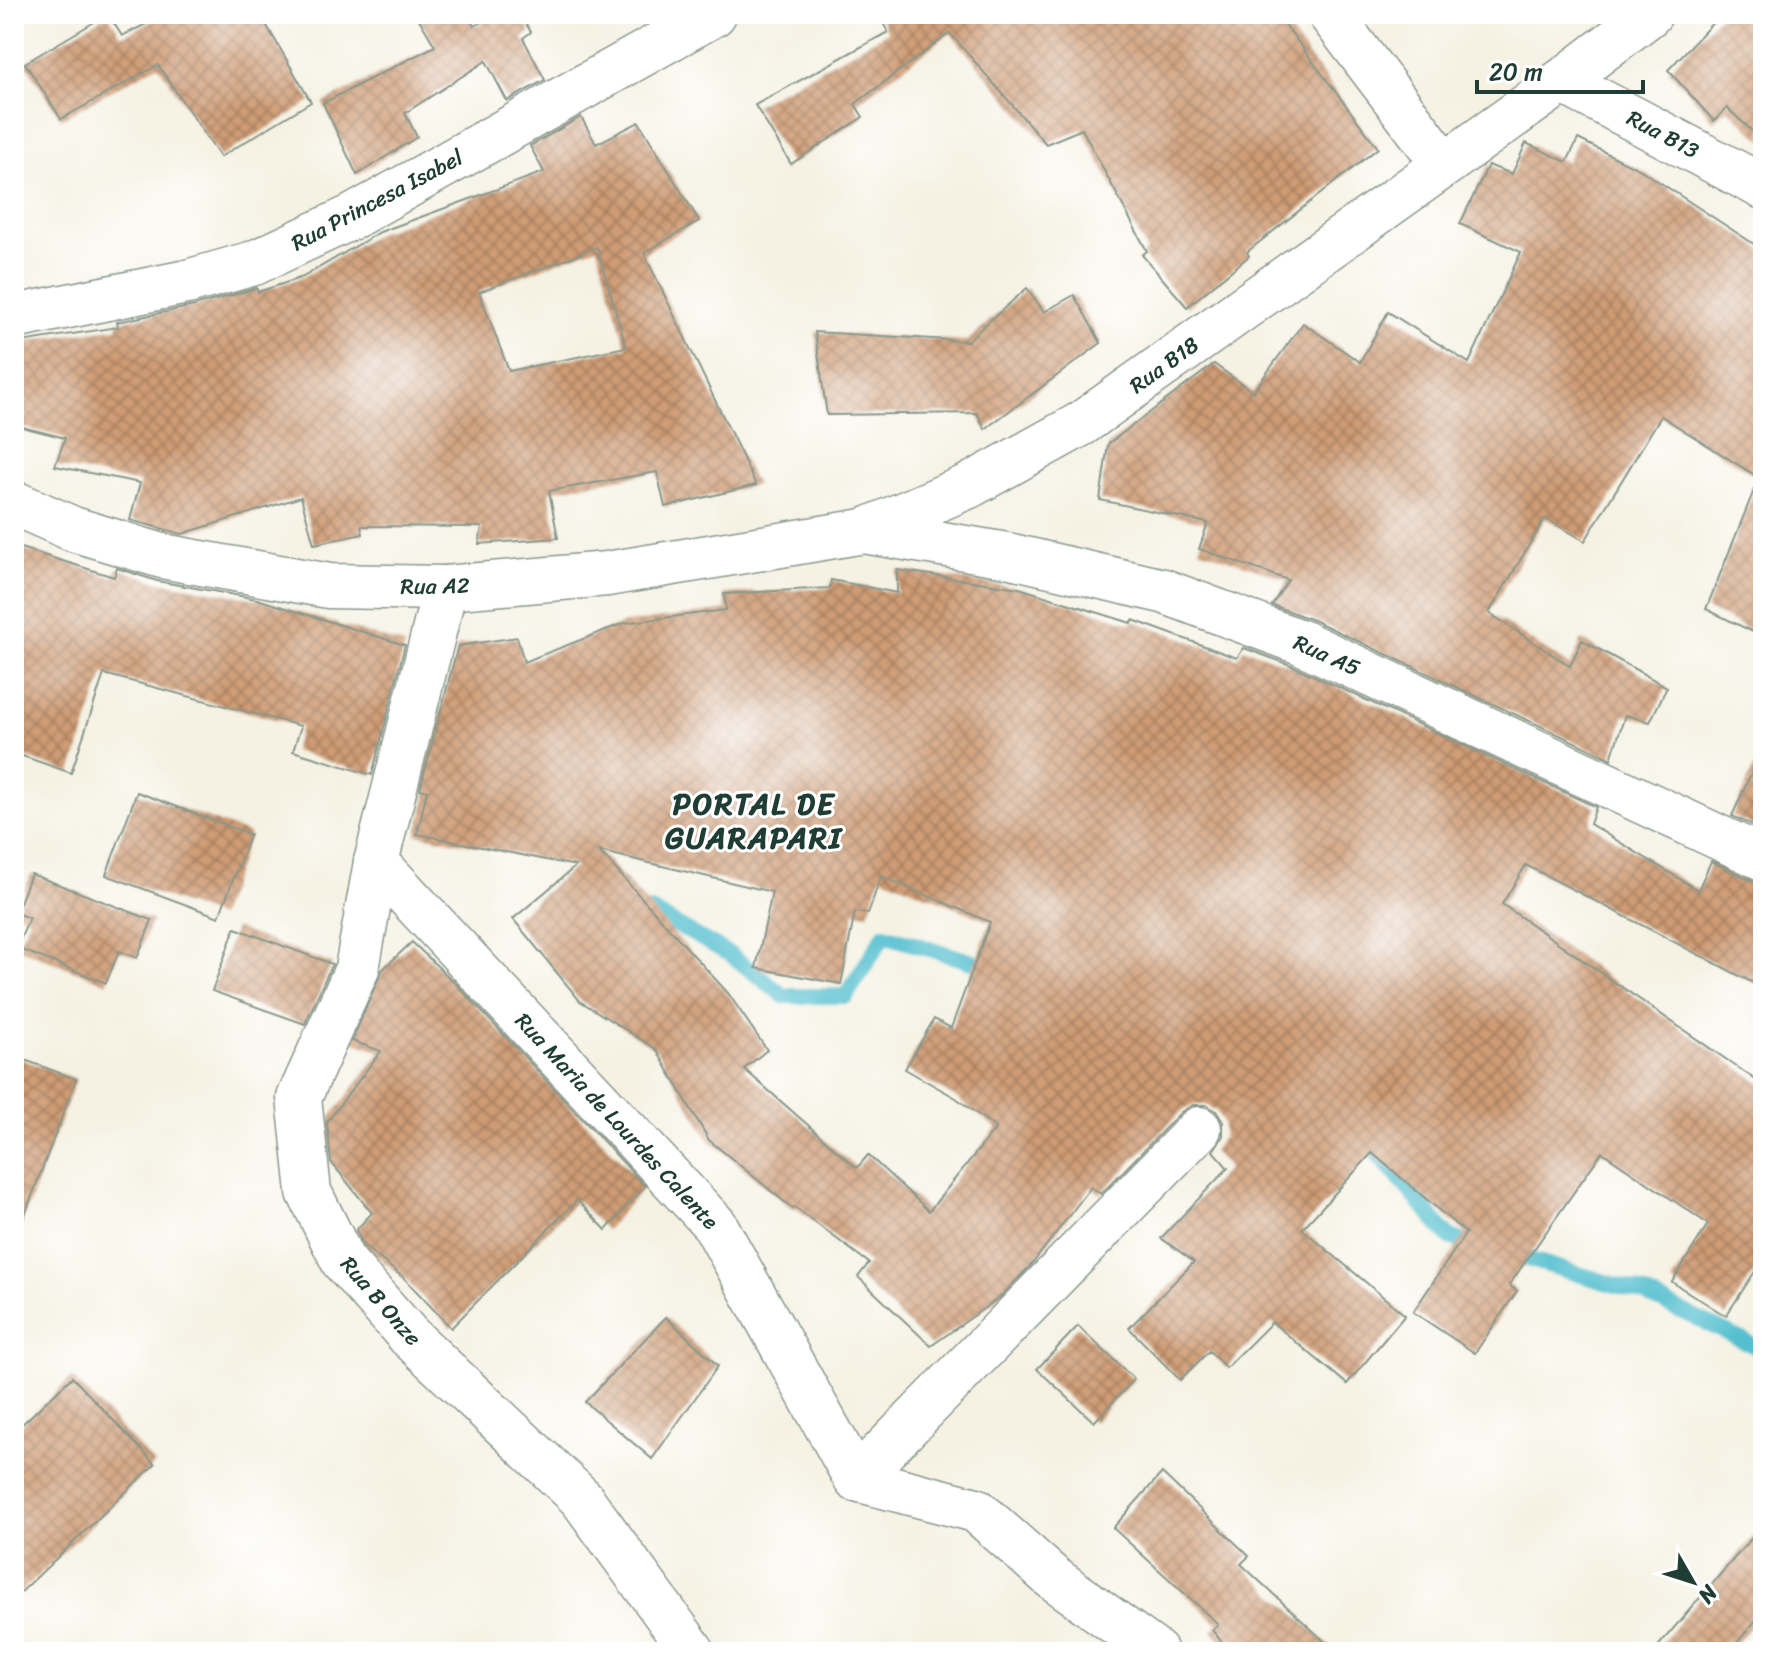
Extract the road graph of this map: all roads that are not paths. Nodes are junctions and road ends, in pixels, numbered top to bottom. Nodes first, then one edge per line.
1 (714, 14) edge
2 (1330, 14) edge
3 (1650, 14) edge
4 (1562, 81) junction
5 (1444, 164) junction
6 (1763, 187) edge
7 (14, 317) edge
8 (14, 503) edge
9 (864, 531) junction
10 (445, 588) junction
11 (1763, 858) edge
12 (376, 862) junction
13 (1199, 1129) dead end
14 (856, 1479) junction
15 (693, 1652) edge
16 (1156, 1652) edge

1 - 7 street, Rua Princesa Isabel
2 - 5 street
3 - 4 street, Rua B18
4 - 5 street, Rua B18
4 - 6 street, Rua B13
5 - 9 street, Rua B18
8 - 10 street, Rua A2
9 - 10 street, Rua A2
9 - 11 street, Rua A5
10 - 12 street, Rua B Onze
12 - 14 street, Rua Maria de Lourdes Calente
12 - 15 street, Rua B Onze
13 - 14 street
14 - 16 street

